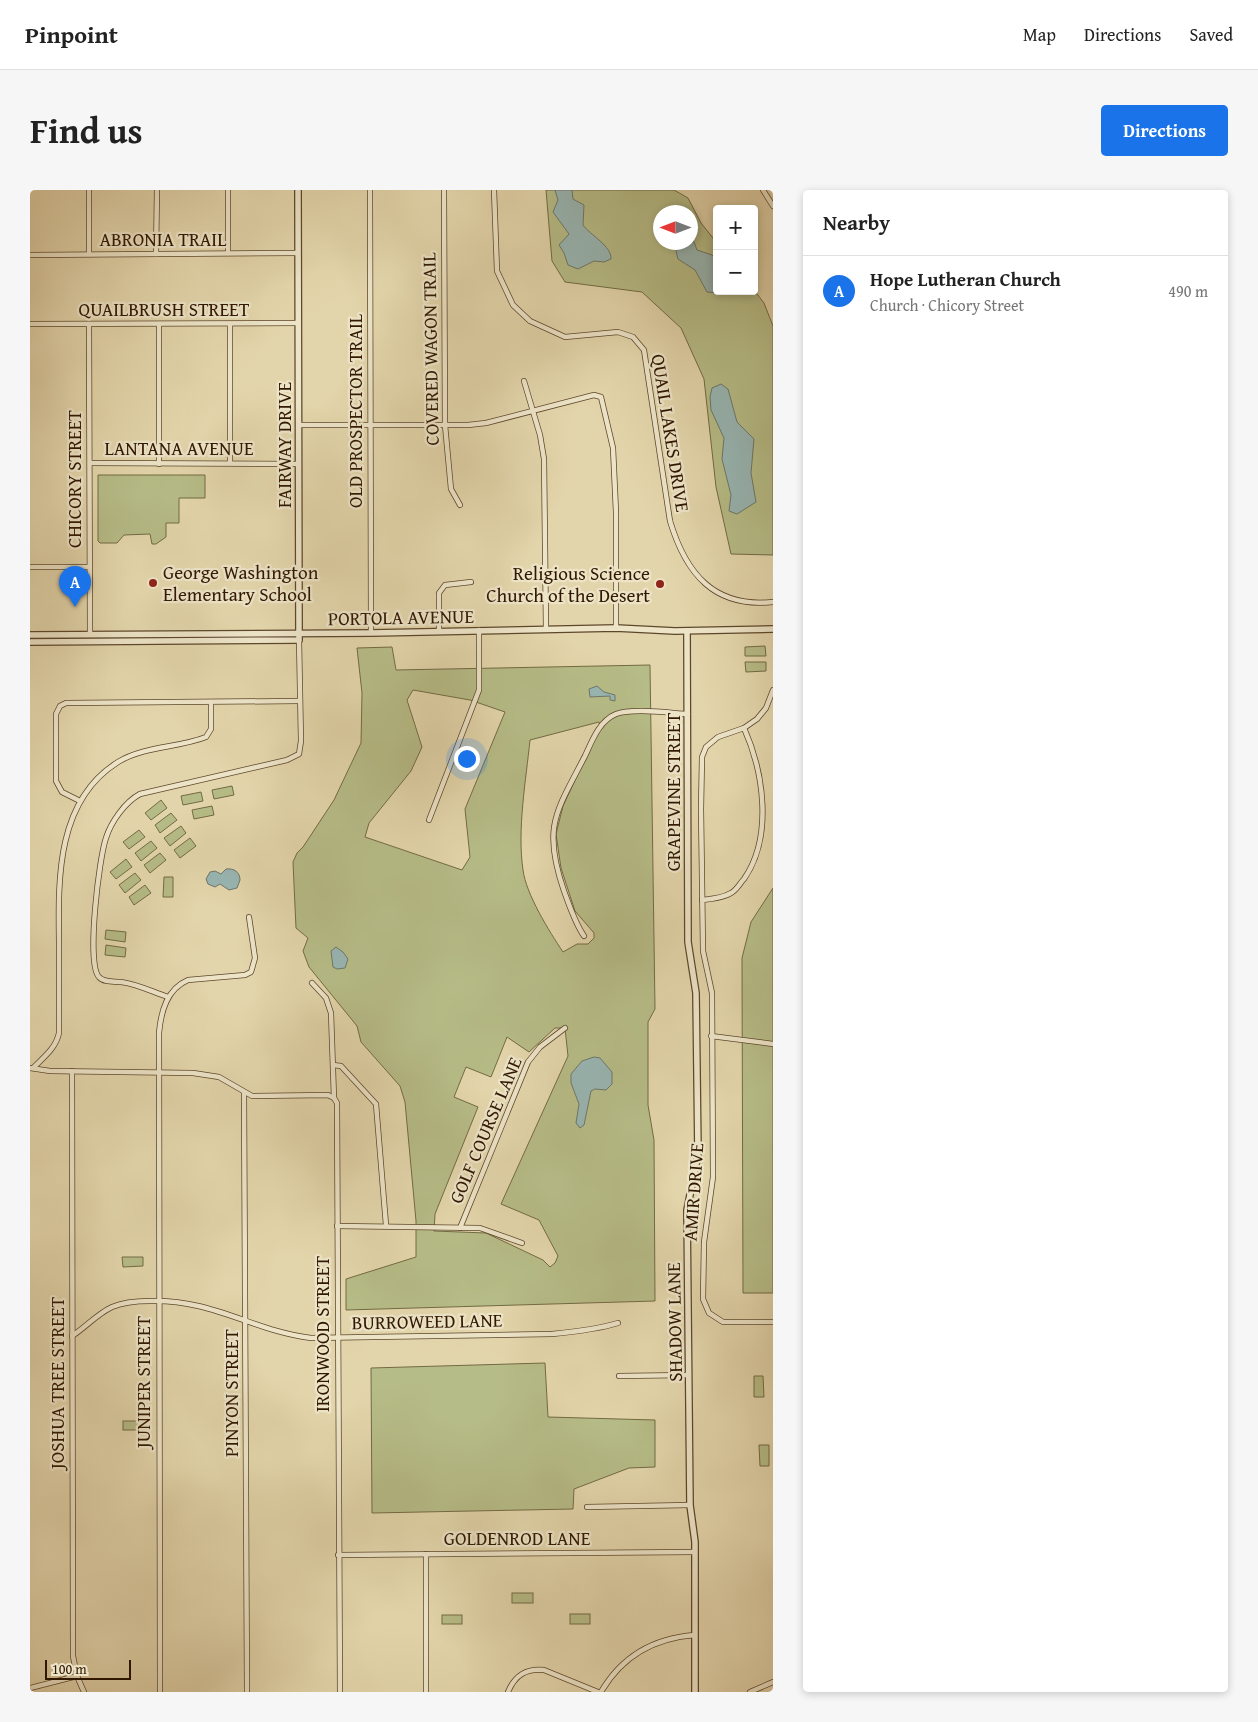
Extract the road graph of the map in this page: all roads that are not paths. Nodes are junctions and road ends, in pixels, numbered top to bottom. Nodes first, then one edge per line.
1 (89, 190) edge
2 (157, 190) edge
3 (228, 190) edge
4 (298, 190) edge
5 (370, 190) edge
6 (444, 190) edge
7 (494, 190) edge
8 (763, 190) edge
9 (773, 206) edge
10 (228, 253) junction
11 (297, 253) junction
12 (88, 254) junction
13 (156, 254) junction
14 (30, 255) edge
15 (298, 323) junction
16 (30, 324) edge
17 (89, 324) junction
18 (159, 324) junction
19 (230, 324) junction
20 (524, 380) dead end
21 (531, 410) junction
22 (445, 424) junction
23 (370, 425) junction
24 (299, 426) junction
25 (90, 463) junction
26 (159, 464) junction
27 (230, 464) junction
28 (299, 464) junction
29 (460, 505) dead end
30 (30, 567) edge
31 (89, 567) junction
32 (471, 582) dead end
33 (773, 602) edge
34 (616, 628) junction
35 (546, 629) junction
36 (773, 629) edge
37 (480, 630) junction
38 (439, 631) junction
39 (687, 631) junction
40 (299, 633) junction
41 (371, 633) junction
42 (90, 634) junction
43 (30, 635) edge
44 (299, 640) junction
45 (30, 642) edge
46 (773, 690) edge
47 (298, 701) junction
48 (211, 702) junction
49 (688, 714) junction
50 (744, 728) junction
51 (80, 801) junction
52 (429, 820) dead end
53 (702, 900) junction
54 (249, 917) dead end
55 (584, 936) dead end
56 (688, 954) joint
57 (312, 983) dead end
58 (168, 997) junction
59 (565, 1028) dead end
60 (711, 1036) junction
61 (773, 1044) edge
62 (333, 1065) junction
63 (32, 1068) edge
64 (72, 1071) junction
65 (158, 1072) junction
66 (244, 1093) junction
67 (334, 1098) junction
68 (386, 1225) junction
69 (337, 1226) junction
70 (460, 1228) junction
71 (522, 1243) dead end
72 (158, 1300) junction
73 (246, 1320) junction
74 (773, 1322) edge
75 (618, 1323) dead end
76 (72, 1336) junction
77 (337, 1337) junction
78 (689, 1375) junction
79 (619, 1376) dead end
80 (690, 1505) junction
81 (588, 1507) dead end
82 (695, 1552) junction
83 (426, 1554) junction
84 (338, 1555) junction
85 (695, 1635) junction
86 (77, 1676) junction
87 (773, 1682) edge
88 (30, 1688) edge
89 (84, 1692) edge
90 (160, 1692) edge
91 (247, 1692) edge
92 (340, 1692) edge
93 (426, 1692) edge
94 (508, 1692) edge
95 (599, 1692) edge
96 (695, 1692) edge
97 (750, 1692) edge

1 - 12 street
2 - 13 street
3 - 10 street
4 - 11 street, FAIRWAY DRIVE
5 - 23 street, OLD PROSPECTOR TRAIL
6 - 22 street, COVERED WAGON TRAIL
7 - 33 street, QUAIL LAKES DRIVE
8 - 9 street
10 - 11 street, ABRONIA TRAIL
10 - 13 street, ABRONIA TRAIL
11 - 15 street, FAIRWAY DRIVE
12 - 13 street, ABRONIA TRAIL
12 - 14 street, ABRONIA TRAIL
15 - 19 street, QUAILBRUSH STREET
15 - 24 street, FAIRWAY DRIVE
16 - 17 street, QUAILBRUSH STREET
17 - 18 street, QUAILBRUSH STREET
17 - 25 street, CHICORY STREET
18 - 19 street, QUAILBRUSH STREET
18 - 26 street
19 - 27 street
20 - 21 street
21 - 22 street
21 - 34 street
21 - 35 street
22 - 23 street
22 - 29 street, COVERED WAGON TRAIL
23 - 24 street
23 - 41 street, OLD PROSPECTOR TRAIL
24 - 28 street, FAIRWAY DRIVE
25 - 26 street, LANTANA AVENUE
25 - 31 street, CHICORY STREET
26 - 27 street, LANTANA AVENUE
27 - 28 street, LANTANA AVENUE
28 - 40 street, FAIRWAY DRIVE
30 - 31 street
31 - 42 street, CHICORY STREET
32 - 38 street
34 - 35 street, PORTOLA AVENUE
34 - 39 street, PORTOLA AVENUE
35 - 37 street, PORTOLA AVENUE
36 - 39 street, PORTOLA AVENUE
37 - 38 street, PORTOLA AVENUE
37 - 52 street
38 - 41 street, PORTOLA AVENUE
39 - 49 street, GRAPEVINE STREET
40 - 41 street, PORTOLA AVENUE
40 - 42 street, PORTOLA AVENUE
40 - 44 street, FAIRWAY DRIVE
42 - 43 street, PORTOLA AVENUE
44 - 45 street
44 - 47 street, FAIRWAY DRIVE
46 - 50 street
47 - 48 street
47 - 58 street, FAIRWAY DRIVE
48 - 51 street
48 - 51 street
49 - 55 street
49 - 56 street, GRAPEVINE STREET
50 - 53 street
50 - 53 street
51 - 63 street
53 - 60 street
54 - 58 street
56 - 78 street, SHADOW LANE
57 - 62 street, IRONWOOD STREET
58 - 65 street, JUNIPER STREET
59 - 70 street, GOLF COURSE LANE
60 - 61 street
60 - 74 street, AMIR DRIVE
62 - 67 street, IRONWOOD STREET
62 - 68 street
63 - 64 street
64 - 65 street
64 - 76 street, JOSHUA TREE STREET
65 - 66 street
65 - 72 street, JUNIPER STREET
66 - 67 street
66 - 73 street, PINYON STREET
67 - 69 street, IRONWOOD STREET
68 - 69 street
68 - 70 street
69 - 77 street, IRONWOOD STREET
70 - 71 street
72 - 73 street, BURROWEED LANE
72 - 76 street, BURROWEED LANE
72 - 90 street, JUNIPER STREET
73 - 77 street, BURROWEED LANE
73 - 91 street, PINYON STREET
75 - 77 street, BURROWEED LANE
76 - 86 street, JOSHUA TREE STREET
77 - 84 street, IRONWOOD STREET
78 - 79 street
78 - 80 street, SHADOW LANE
80 - 81 street
80 - 82 street, SHADOW LANE
82 - 83 street, GOLDENROD LANE
82 - 85 street, SHADOW LANE
83 - 84 street, GOLDENROD LANE
83 - 93 street
84 - 92 street, IRONWOOD STREET
85 - 95 street
85 - 96 street, SHADOW LANE
86 - 88 street
86 - 89 street, JOSHUA TREE STREET
87 - 97 street
94 - 95 street

